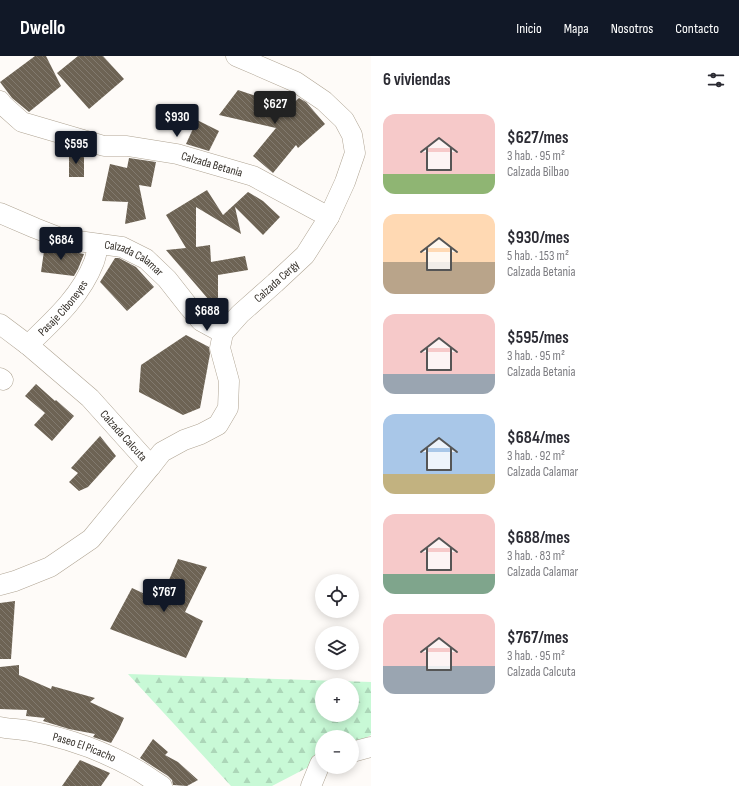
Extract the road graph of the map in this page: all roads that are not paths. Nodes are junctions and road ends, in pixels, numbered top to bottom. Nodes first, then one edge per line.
1 (236, 56) edge
2 (0, 101) edge
3 (0, 213) edge
4 (329, 218) junction
5 (99, 244) junction
6 (0, 324) edge
7 (223, 333) junction
8 (28, 345) junction
9 (152, 466) junction
10 (0, 585) edge
11 (0, 727) edge
12 (371, 747) edge
13 (359, 750) edge
14 (316, 774) edge
15 (162, 786) edge
16 (311, 786) edge

1 - 4 street, Calzada Cergy
2 - 4 street, Calzada Betania
3 - 5 street, Calzada Calamar
4 - 7 street, Calzada Cergy
5 - 7 street, Calzada Calamar
5 - 8 street, Pasaje Ciboneyes
6 - 8 street, Calzada Calcuta
7 - 9 street
8 - 9 street, Calzada Calcuta
9 - 10 street, Calzada Calcuta
11 - 15 street, Paseo El Picacho
12 - 13 street
14 - 16 street

